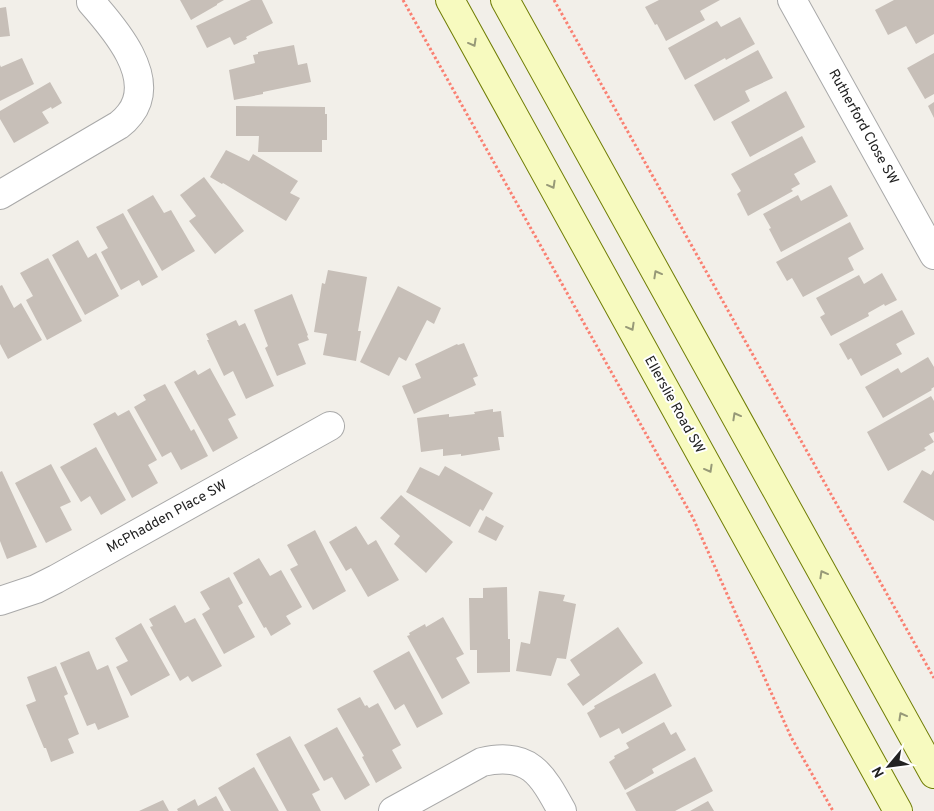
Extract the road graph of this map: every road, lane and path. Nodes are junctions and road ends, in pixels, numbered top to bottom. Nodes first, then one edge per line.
1 (402, 0) edge
2 (450, 0) edge
3 (505, 0) edge
4 (554, 0) edge
5 (792, 0) edge
6 (91, 2) dead end
7 (0, 195) edge
8 (934, 255) edge
9 (330, 426) dead end
10 (0, 600) edge
11 (934, 678) edge
12 (934, 774) edge
13 (393, 811) edge
14 (562, 811) edge
15 (833, 811) edge
16 (898, 811) edge

1 - 15 path
2 -> 16 main road, Ellerslie Road SW
12 -> 3 main road
4 - 11 path
5 - 8 street, Rutherford Close SW
6 - 7 street
9 - 10 street, McPhadden Place SW
13 - 14 street

